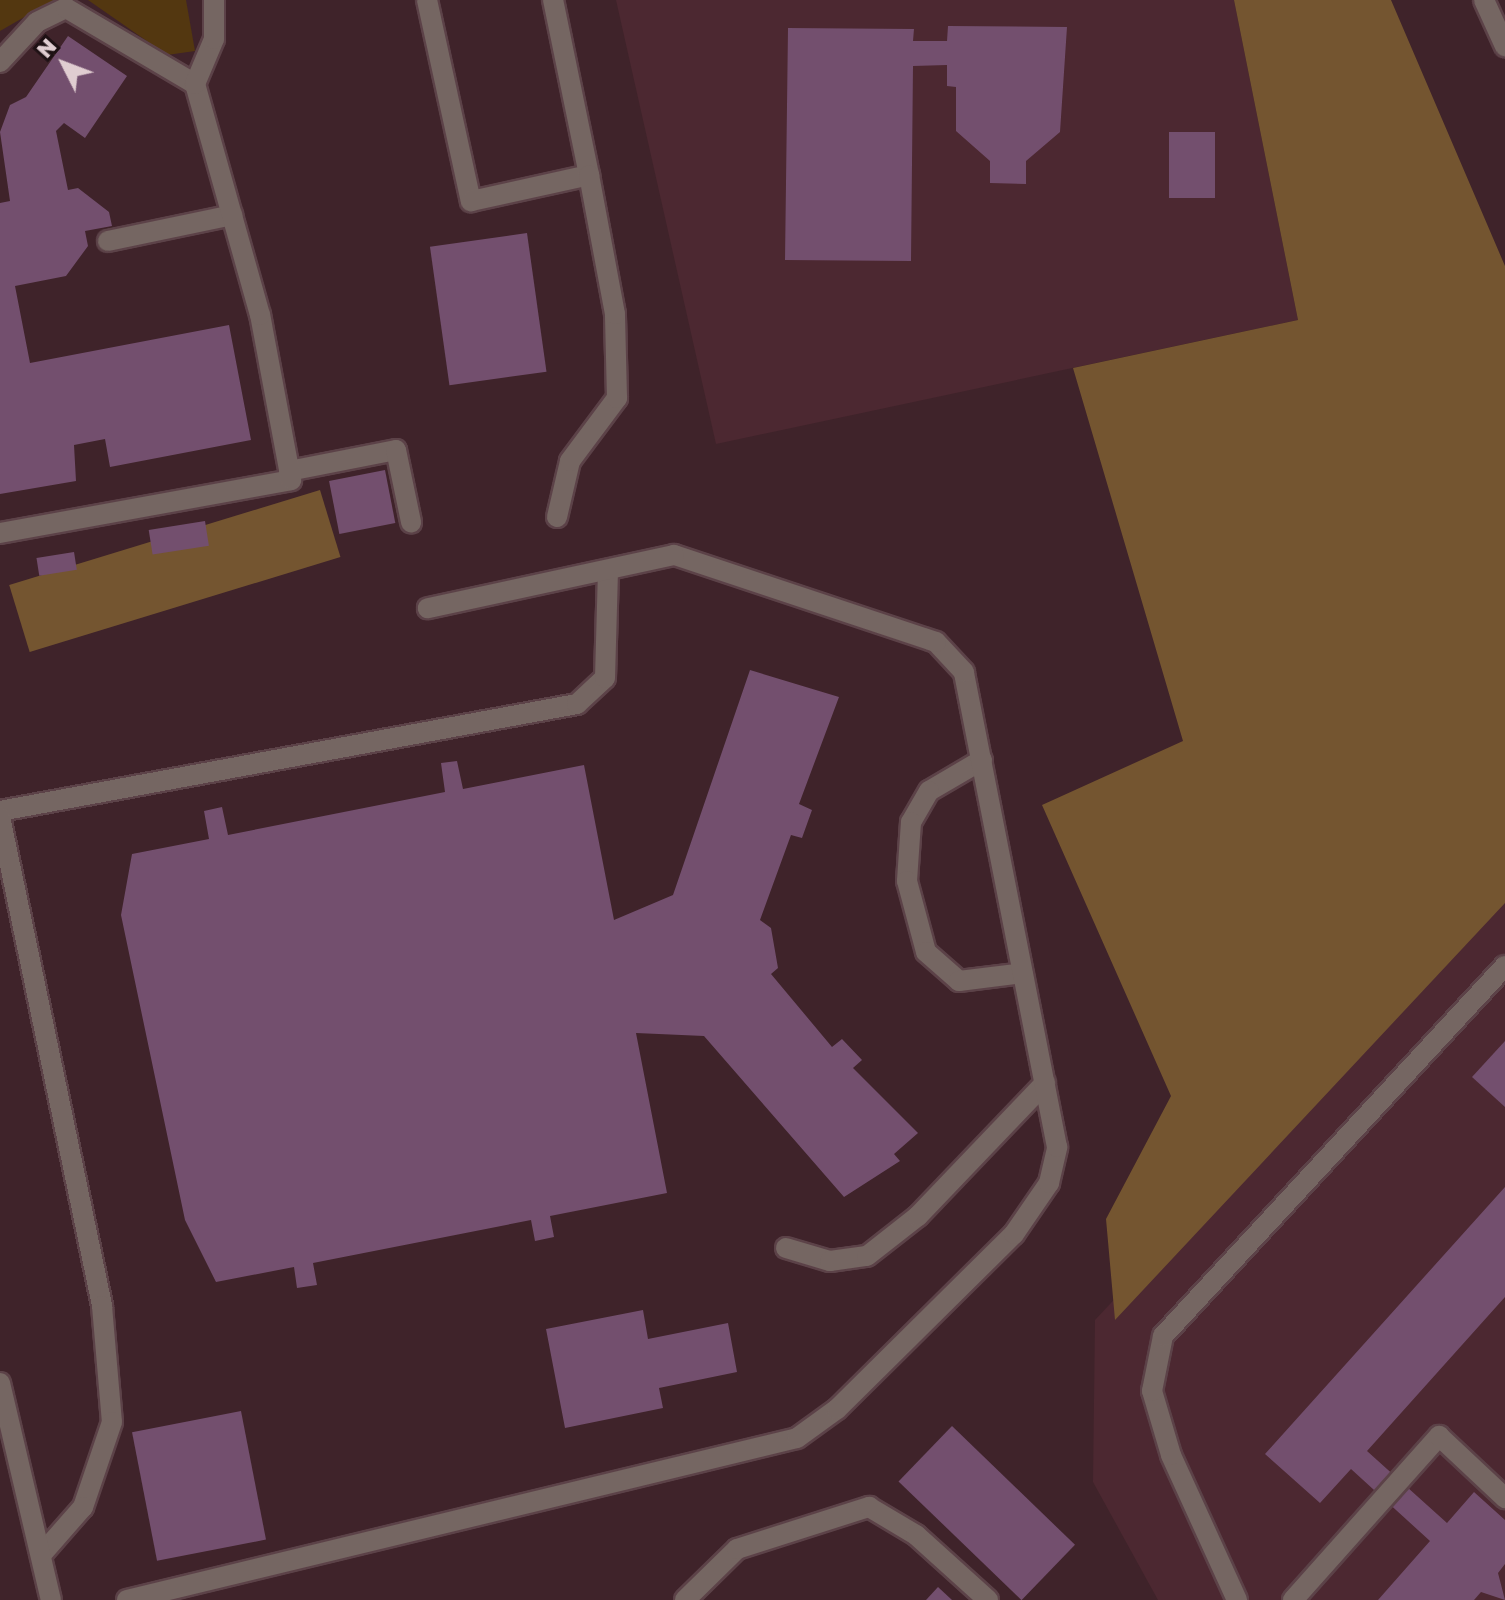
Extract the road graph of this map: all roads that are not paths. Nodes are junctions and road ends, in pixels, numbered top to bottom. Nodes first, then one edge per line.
1 (214, 0) edge
2 (427, 0) edge
3 (553, 0) edge
4 (1484, 0) edge
5 (1505, 46) edge
6 (0, 62) edge
7 (195, 84) junction
8 (589, 175) junction
9 (232, 215) junction
10 (108, 241) dead end
11 (289, 471) junction
12 (557, 517) dead end
13 (411, 522) dead end
14 (0, 533) edge
15 (608, 570) junction
16 (428, 608) dead end
17 (982, 760) junction
18 (0, 814) edge
19 (1505, 966) edge
20 (1023, 973) junction
21 (1045, 1083) junction
22 (786, 1248) dead end
23 (0, 1383) edge
24 (1505, 1498) edge
25 (41, 1555) junction
26 (51, 1600) edge
27 (127, 1600) edge
28 (685, 1600) edge
29 (988, 1600) edge
30 (1237, 1600) edge
31 (1293, 1600) edge

1 - 7 lane
2 - 8 lane
3 - 8 lane
4 - 5 lane
6 - 7 lane
7 - 9 lane
8 - 12 lane
9 - 10 lane
9 - 11 lane
11 - 13 lane
11 - 14 lane
15 - 16 lane
15 - 17 lane
15 - 18 lane
17 - 20 lane
17 - 20 lane
18 - 25 lane
19 - 30 lane
20 - 21 lane
21 - 22 lane
21 - 27 lane
23 - 25 lane
24 - 31 lane
25 - 26 lane
28 - 29 lane

